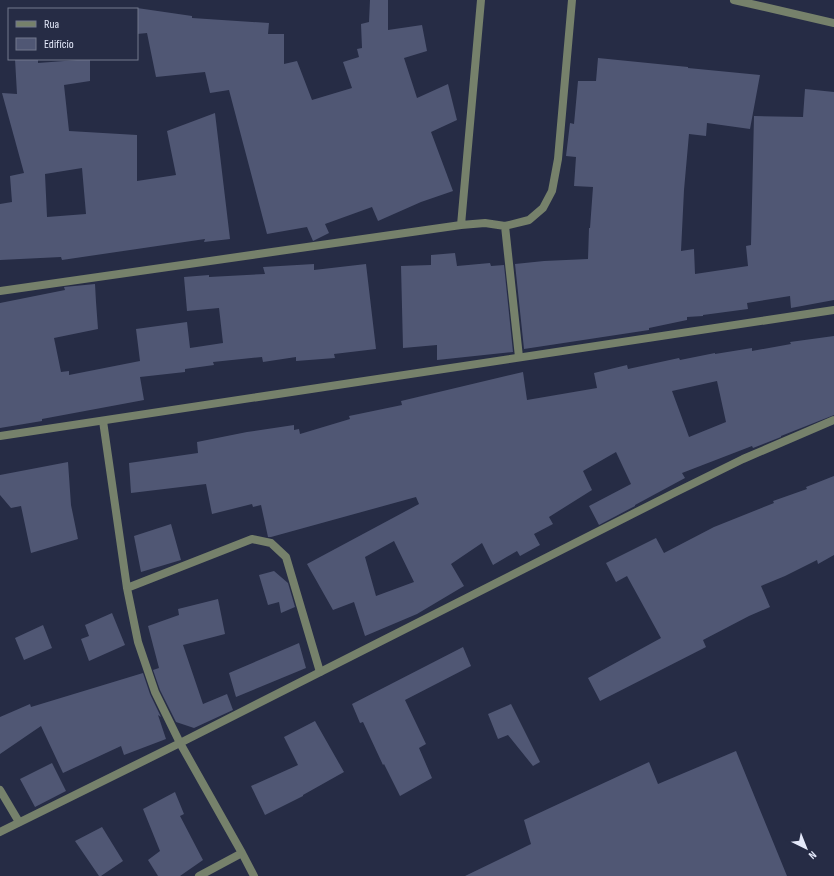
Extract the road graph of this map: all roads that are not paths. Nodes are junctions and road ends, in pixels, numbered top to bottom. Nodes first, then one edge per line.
1 (481, 0) edge
2 (572, 0) edge
3 (734, 0) edge
4 (834, 23) edge
5 (461, 225) junction
6 (505, 226) junction
7 (0, 291) edge
8 (834, 310) edge
9 (519, 357) junction
10 (103, 420) junction
11 (834, 420) edge
12 (0, 436) edge
13 (127, 588) junction
14 (320, 672) junction
15 (180, 743) junction
16 (0, 790) edge
17 (19, 822) junction
18 (0, 832) edge
19 (242, 853) junction
20 (199, 876) edge
21 (254, 876) edge

1 - 5 street
2 - 6 street
3 - 4 street
5 - 6 street
5 - 7 street
6 - 9 street
8 - 9 street
9 - 10 street
10 - 12 street
10 - 13 street
11 - 14 street
13 - 14 street
13 - 15 street
14 - 15 street
15 - 17 street
15 - 19 street
16 - 17 street
17 - 18 street
19 - 20 street
19 - 21 street

